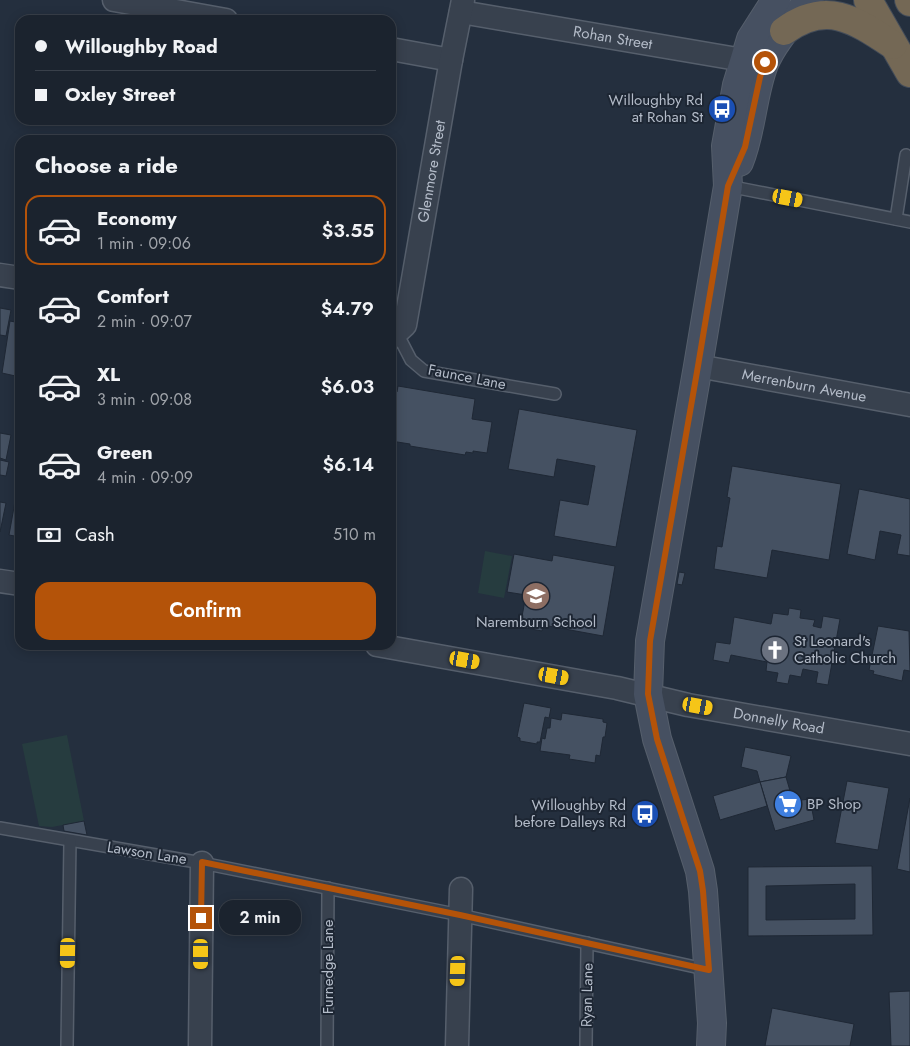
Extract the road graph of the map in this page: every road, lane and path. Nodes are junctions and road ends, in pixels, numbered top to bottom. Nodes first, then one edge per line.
1 (114, 0) edge
2 (776, 0) edge
3 (809, 0) edge
4 (868, 0) edge
5 (462, 6) edge
6 (198, 15) edge
7 (784, 31) junction
8 (893, 45) junction
9 (396, 51) edge
10 (451, 60) junction
11 (753, 63) junction
12 (910, 73) edge
13 (906, 155) dead end
14 (728, 186) junction
15 (896, 219) junction
16 (910, 222) edge
17 (0, 275) edge
18 (15, 277) edge
19 (396, 333) edge
20 (396, 338) edge
21 (698, 366) junction
22 (555, 394) dead end
23 (910, 406) edge
24 (0, 581) edge
25 (15, 583) edge
26 (396, 648) edge
27 (648, 694) junction
28 (910, 744) edge
29 (0, 828) edge
30 (70, 841) junction
31 (202, 862) junction
32 (328, 888) junction
33 (461, 889) dead end
34 (460, 915) junction
35 (587, 944) junction
36 (709, 970) junction
37 (67, 1046) edge
38 (200, 1046) edge
39 (327, 1046) edge
40 (456, 1046) edge
41 (586, 1046) edge
42 (711, 1046) edge

1 - 6 street
2 - 11 main road
3 - 7 main road
4 - 8 highway
5 - 10 street, Glenmore Street
5 - 11 street, Rohan Street
7 - 8 highway
7 - 11 main road
8 - 12 highway
9 - 10 street
10 - 19 street, Glenmore Street
11 - 14 main road
13 - 15 lane
14 - 15 lane
14 - 21 main road
15 - 16 lane
17 - 18 street
20 - 22 lane, Faunce Lane
21 - 23 street, Merrenburn Avenue
21 - 27 main road
24 - 25 street
26 - 27 street, Donnelly Road
27 - 28 street, Donnelly Road
27 - 36 main road
29 - 30 lane, Lawson Lane
30 - 31 lane, Lawson Lane
30 - 37 lane
31 - 32 lane, Lawson Lane
31 - 38 street
32 - 34 lane, Lawson Lane
32 - 39 lane, Furnedge Lane
33 - 34 street
34 - 35 lane, Lawson Lane
34 - 40 street
35 - 36 lane, Lawson Lane
35 - 41 lane, Ryan Lane
36 - 42 main road

